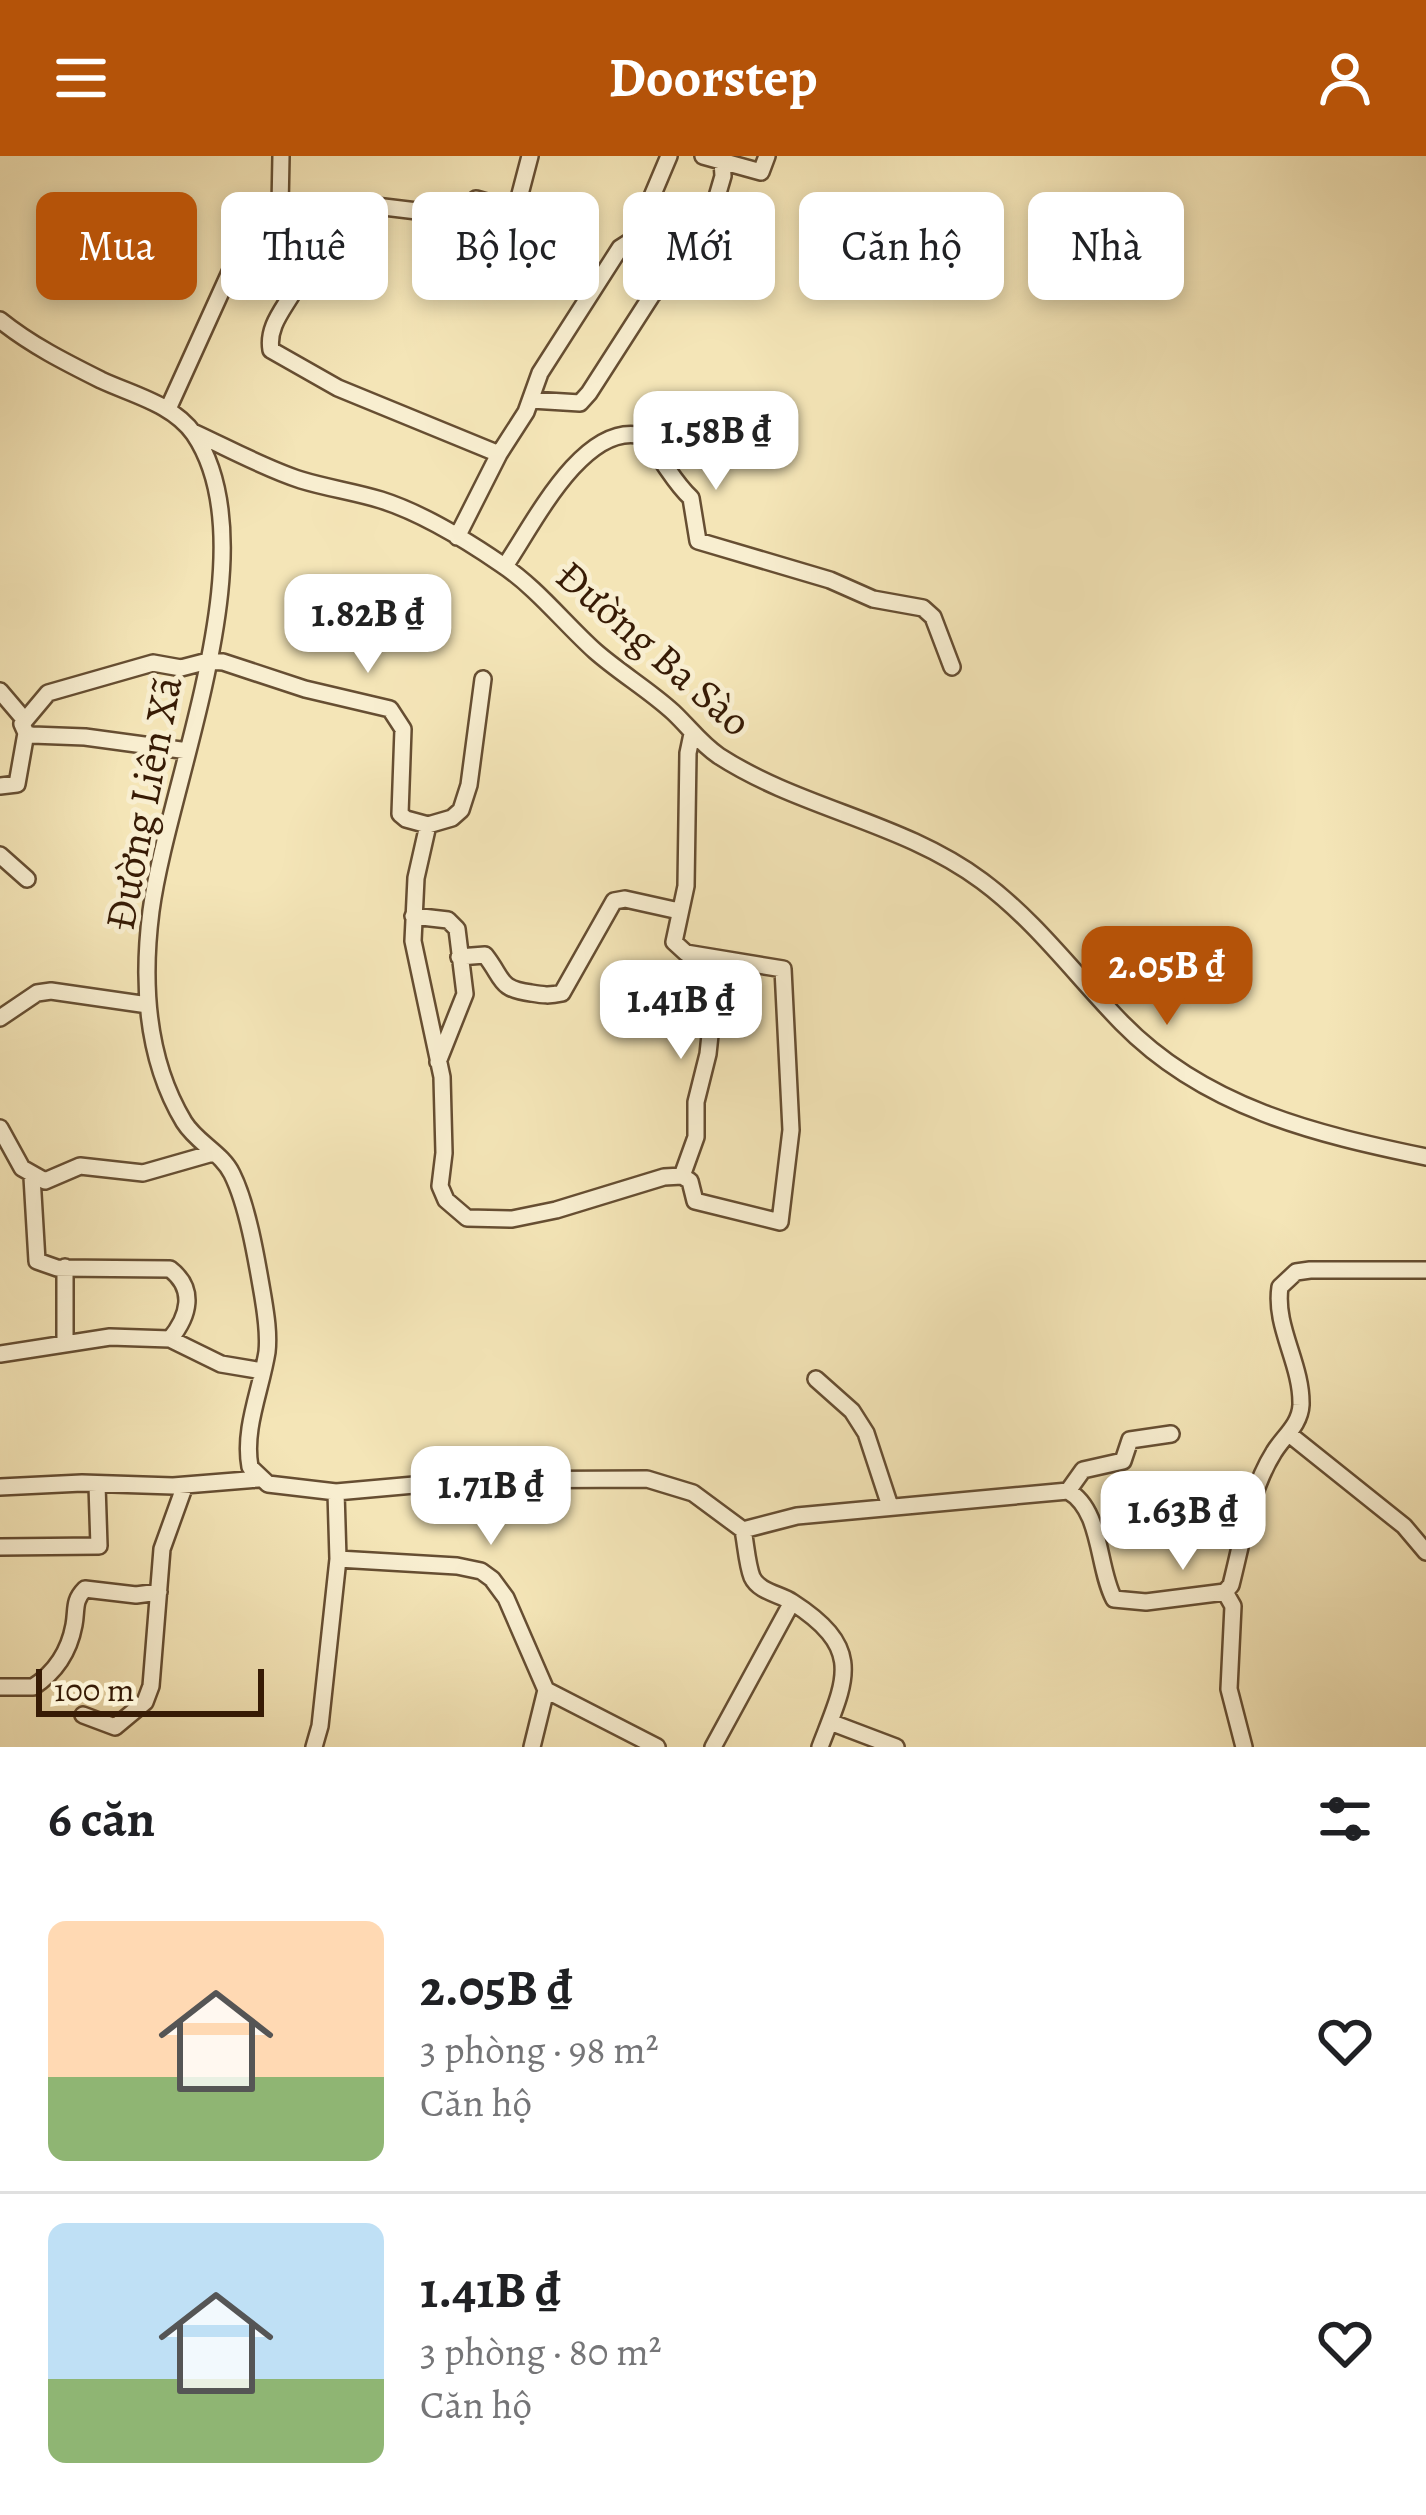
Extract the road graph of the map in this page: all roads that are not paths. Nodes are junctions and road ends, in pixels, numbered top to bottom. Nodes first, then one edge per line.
1 (281, 156) edge
2 (530, 156) edge
3 (669, 156) edge
4 (703, 156) edge
5 (767, 156) edge
6 (722, 161) junction
7 (280, 192) edge
8 (388, 207) edge
9 (221, 292) edge
10 (286, 300) edge
11 (0, 320) edge
12 (531, 400) junction
13 (168, 409) junction
14 (193, 432) junction
15 (499, 454) junction
16 (457, 537) junction
17 (505, 566) junction
18 (208, 661) junction
19 (952, 667) dead end
20 (483, 679) dead end
21 (0, 691) edge
22 (25, 726) junction
23 (692, 734) junction
24 (188, 751) junction
25 (0, 786) edge
26 (428, 825) junction
27 (0, 855) edge
28 (27, 879) dead end
29 (679, 911) junction
30 (413, 916) junction
31 (459, 957) junction
32 (718, 958) junction
33 (148, 1005) junction
34 (0, 1018) edge
35 (439, 1062) junction
36 (0, 1128) edge
37 (213, 1154) junction
38 (1426, 1157) edge
39 (682, 1176) junction
40 (32, 1177) junction
41 (65, 1267) junction
42 (1426, 1270) edge
43 (170, 1339) junction
44 (65, 1344) junction
45 (0, 1354) edge
46 (262, 1371) junction
47 (817, 1379) dead end
48 (1289, 1434) junction
49 (1172, 1435) dead end
50 (258, 1479) junction
51 (97, 1485) junction
52 (185, 1485) junction
53 (0, 1487) edge
54 (1068, 1491) junction
55 (336, 1492) junction
56 (890, 1507) junction
57 (743, 1531) junction
58 (0, 1547) edge
59 (1426, 1552) edge
60 (338, 1559) junction
61 (159, 1592) junction
62 (1225, 1592) junction
63 (793, 1602) junction
64 (0, 1687) edge
65 (545, 1690) junction
66 (83, 1714) dead end
67 (830, 1722) junction
68 (314, 1747) edge
69 (532, 1747) edge
70 (657, 1747) edge
71 (713, 1747) edge
72 (820, 1747) edge
73 (896, 1747) edge
74 (1244, 1747) edge

1 - 7 street
2 - 8 street
3 - 12 street
4 - 6 street
5 - 6 street
6 - 12 street
9 - 13 street
10 - 15 street
11 - 13 street, Đường Liên Xã
12 - 15 street
13 - 14 street, Đường Liên Xã
14 - 16 street, Đường Ba Sào
14 - 18 street, Đường Liên Xã
15 - 16 street
16 - 17 street, Đường Ba Sào
17 - 19 street
17 - 23 street, Đường Ba Sào
18 - 22 street
18 - 24 street, Đường Liên Xã
18 - 26 street
20 - 26 street
21 - 22 street
22 - 24 street
22 - 25 street
23 - 29 street
23 - 38 street, Đường Ba Sào
24 - 33 street, Đường Liên Xã
26 - 30 street
27 - 28 street
29 - 31 street
29 - 32 street
30 - 31 street
30 - 35 street
31 - 35 street
32 - 39 street
32 - 39 street
33 - 34 street
33 - 37 street, Đường Liên Xã
35 - 39 street
36 - 40 street
37 - 40 street
37 - 46 street, Đường Liên Xã
40 - 41 street
41 - 43 street
41 - 44 street
42 - 48 street
43 - 44 street
43 - 46 street
44 - 45 street
46 - 50 street, Đường Liên Xã
47 - 56 street
48 - 59 street
48 - 62 street
49 - 54 street
50 - 52 street
50 - 55 street
51 - 52 street
51 - 53 street
51 - 58 street
52 - 61 street
54 - 56 street
54 - 62 street
55 - 57 street
55 - 60 street
56 - 57 street
57 - 63 street
60 - 65 street
60 - 68 street
61 - 64 street
61 - 66 street
62 - 74 street
63 - 67 street
63 - 71 street
65 - 69 street
65 - 70 street
67 - 72 street
67 - 73 street

